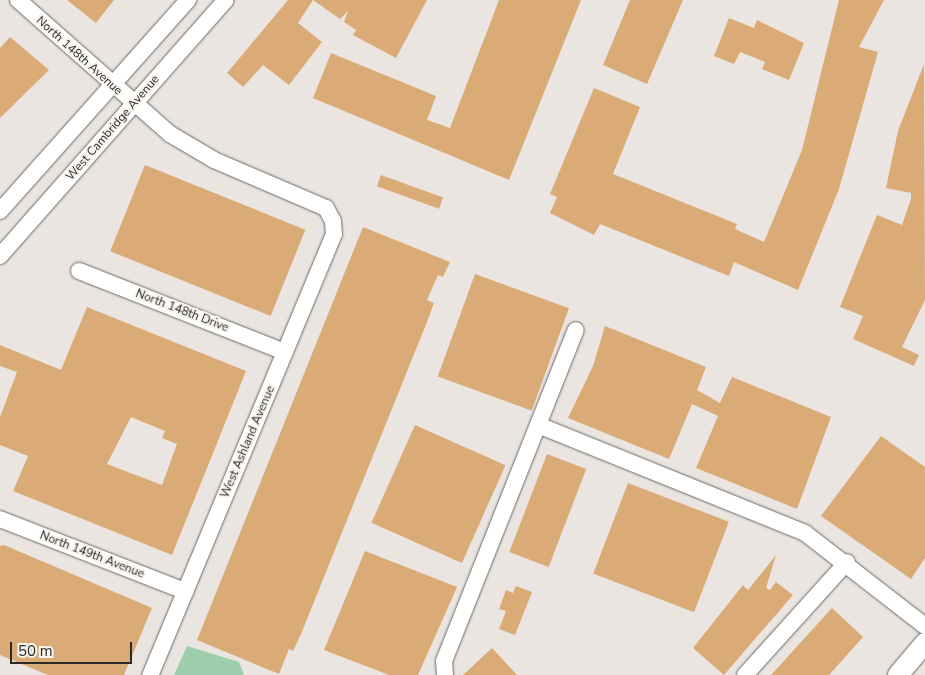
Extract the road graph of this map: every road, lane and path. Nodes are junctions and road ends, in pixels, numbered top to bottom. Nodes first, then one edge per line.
1 (18, 0) edge
2 (188, 0) edge
3 (226, 0) edge
4 (112, 86) junction
5 (133, 104) junction
6 (326, 208) joint
7 (0, 212) edge
8 (0, 256) edge
9 (79, 271) dead end
10 (576, 330) dead end
11 (285, 352) junction
12 (538, 425) junction
13 (0, 519) edge
14 (847, 562) junction
15 (185, 591) junction
16 (925, 626) edge
17 (925, 643) edge
18 (150, 675) edge
19 (445, 675) edge
20 (745, 675) edge
21 (898, 675) edge

1 - 4 street, North 148th Avenue
2 - 4 street
3 - 5 street, West Cambridge Avenue
4 - 5 street, North 148th Avenue
4 - 7 street
5 - 6 street, North 148th Avenue
5 - 8 street, West Cambridge Avenue
6 - 11 street, West Ashland Avenue
9 - 11 street, North 148th Drive
10 - 12 street
11 - 15 street, West Ashland Avenue
12 - 14 street
12 - 19 street
13 - 15 street, North 149th Avenue
14 - 16 street
14 - 20 street
15 - 18 street, West Ashland Avenue
17 - 21 main road

